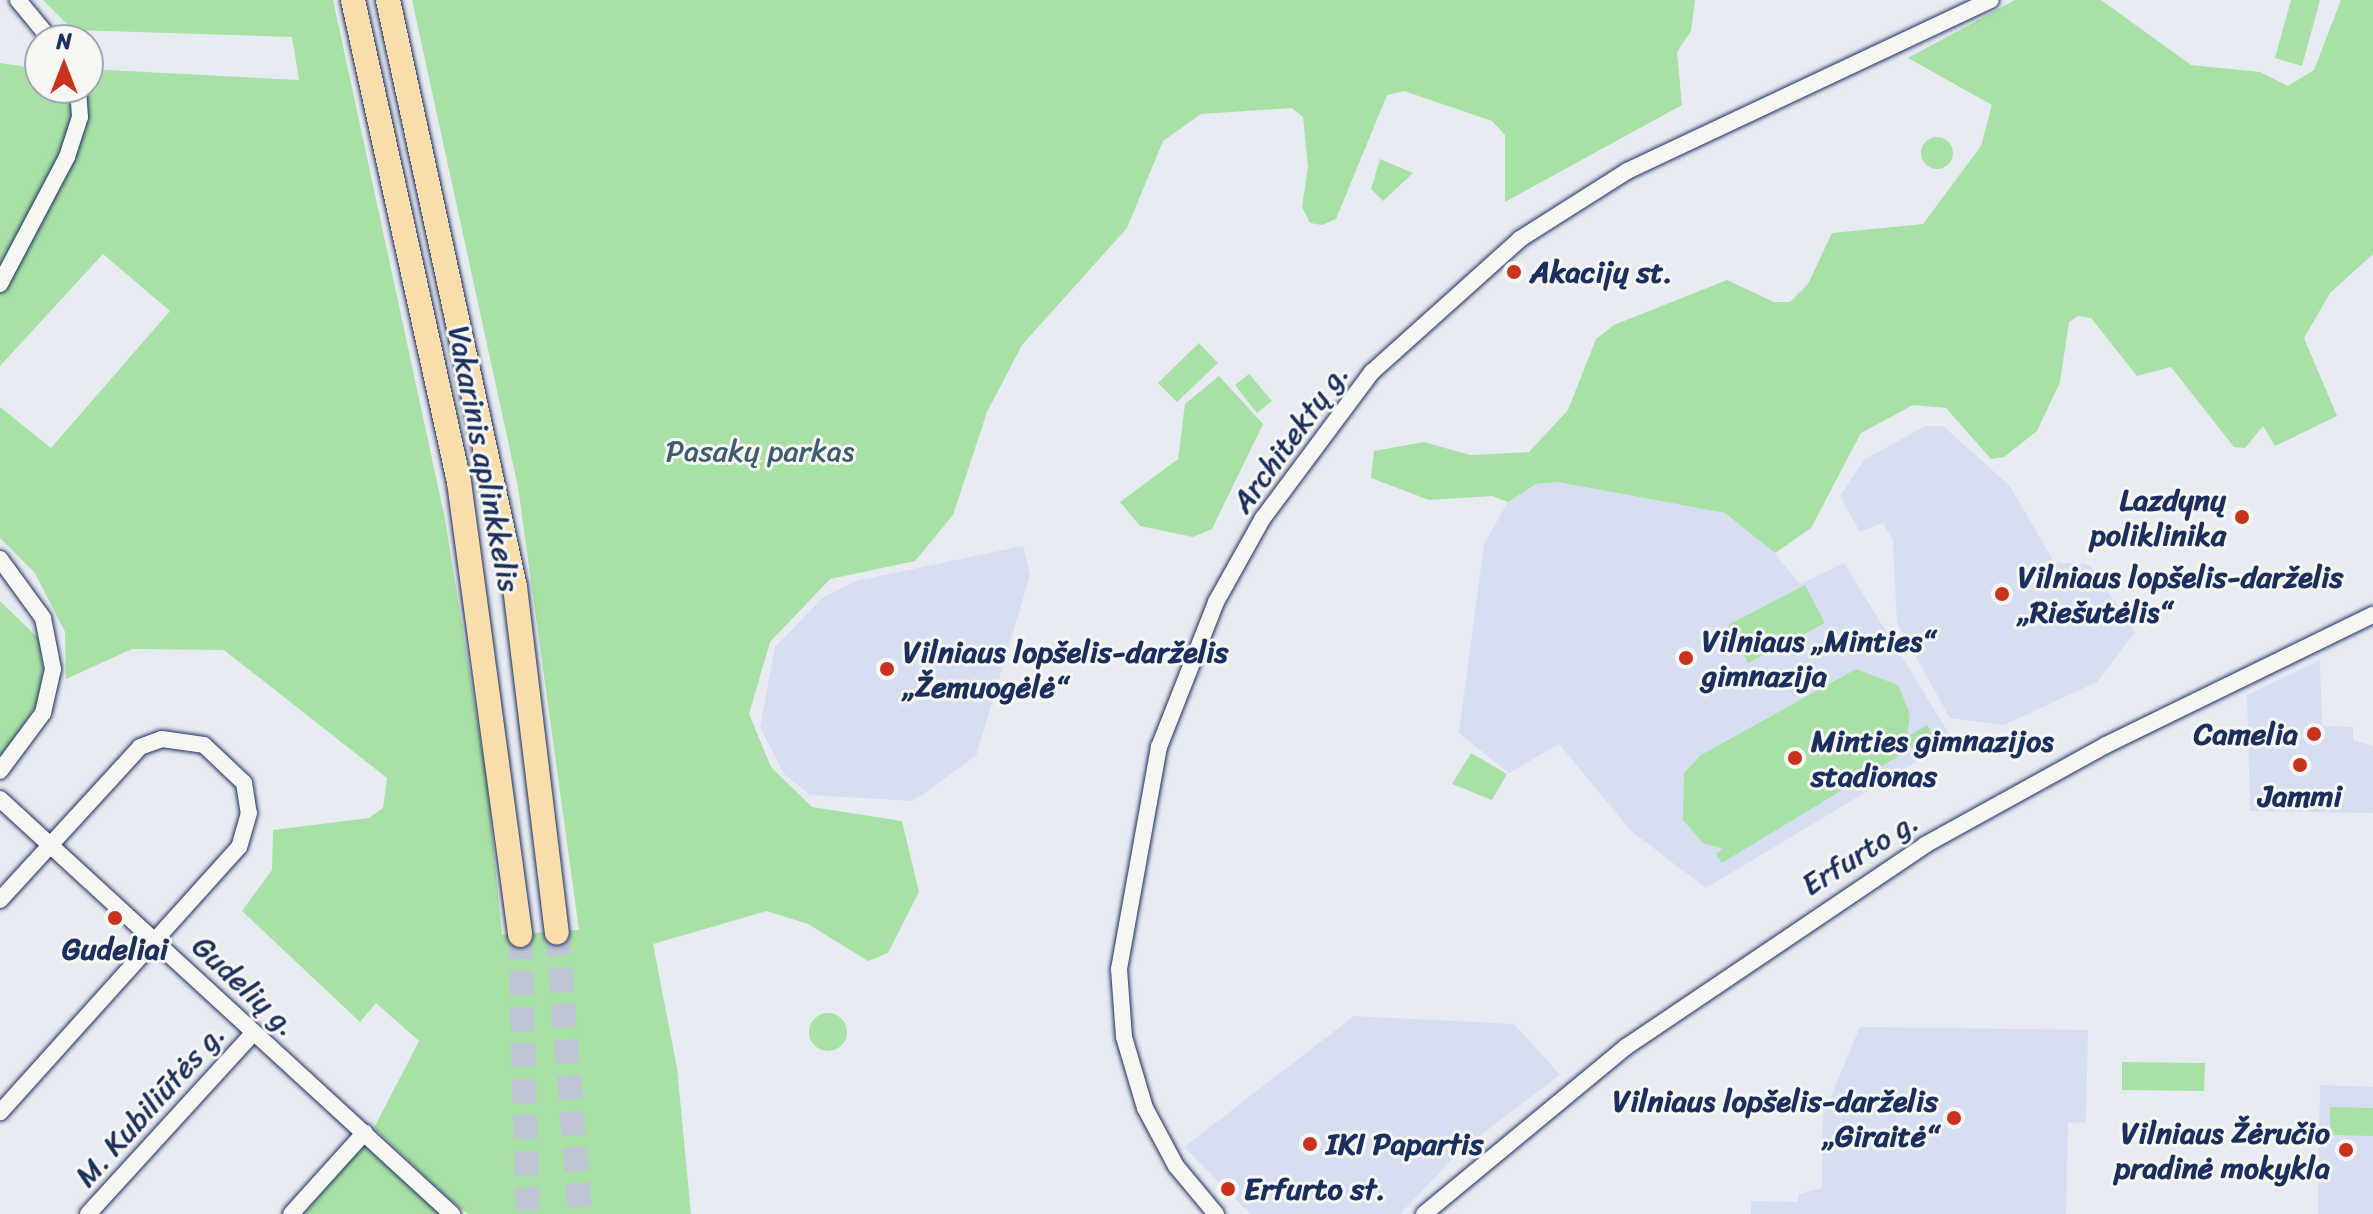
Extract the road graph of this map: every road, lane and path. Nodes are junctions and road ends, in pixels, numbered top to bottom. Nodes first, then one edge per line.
1 (18, 0) edge
2 (353, 0) edge
3 (388, 0) edge
4 (1991, 0) edge
5 (38, 24) edge
6 (79, 104) edge
7 (0, 284) edge
8 (0, 559) edge
9 (2373, 615) edge
10 (0, 771) edge
11 (0, 799) edge
12 (52, 845) junction
13 (0, 900) edge
14 (557, 932) tunnel mouth
15 (520, 935) tunnel mouth
16 (156, 941) junction
17 (253, 1033) junction
18 (0, 1112) edge
19 (365, 1132) junction
20 (88, 1214) edge
21 (291, 1214) edge
22 (452, 1214) edge
23 (1216, 1214) edge
24 (1424, 1214) edge

1 - 5 street
2 - 15 highway, Vakarinis aplinkkelis
3 - 14 highway, Vakarinis aplinkkelis
4 - 23 street, Architektų g.
6 - 7 street
8 - 10 street
9 - 24 street, Erfurto g.
11 - 12 street, Gudelių g.
12 - 13 street
12 - 16 street, Gudelių g.
12 - 16 street
16 - 17 street, Gudelių g.
16 - 18 street
17 - 19 street, Gudelių g.
17 - 20 street, M. Kubiliūtės g.
19 - 21 street
19 - 22 street, Gudelių g.

